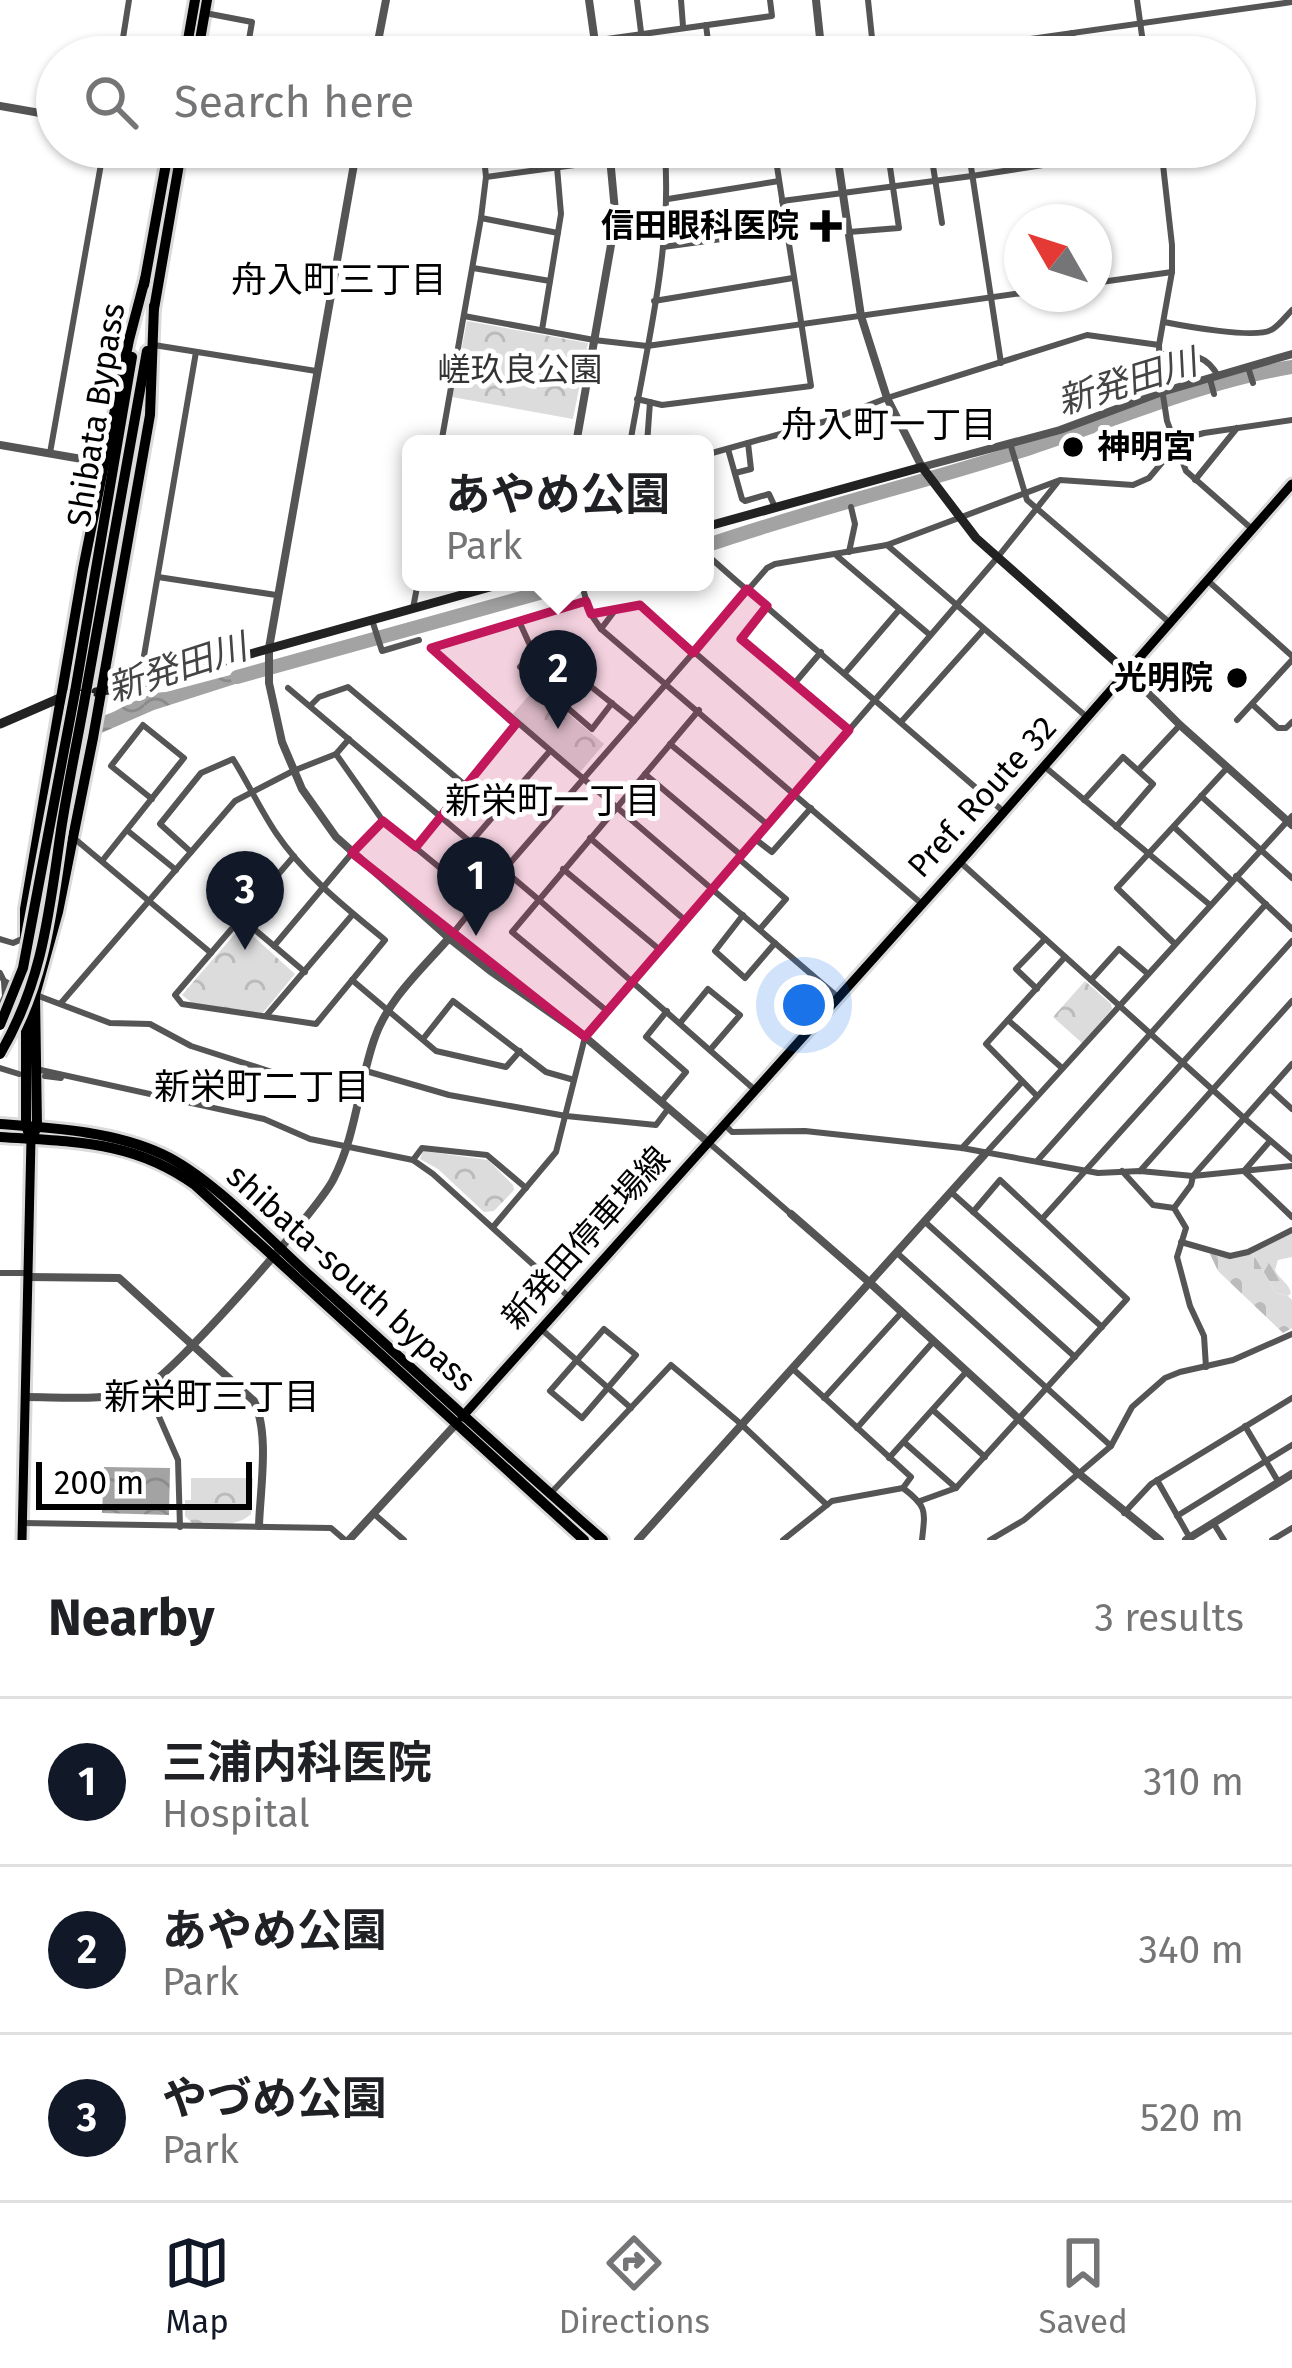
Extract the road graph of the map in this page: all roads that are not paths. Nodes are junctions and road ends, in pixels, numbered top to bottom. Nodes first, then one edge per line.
1 (129, 0) edge
2 (194, 0) edge
3 (386, 0) edge
4 (589, 0) edge
5 (638, 0) edge
6 (680, 0) edge
7 (770, 0) edge
8 (816, 0) edge
9 (868, 0) edge
10 (1137, 0) edge
11 (1292, 2) edge
12 (1267, 3) edge
13 (206, 7) edge
14 (1139, 24) junction
15 (706, 25) junction
16 (683, 28) junction
17 (1072, 33) junction
18 (641, 34) junction
19 (123, 36) edge
20 (188, 36) edge
21 (250, 36) edge
22 (379, 36) edge
23 (594, 36) edge
24 (626, 36) edge
25 (707, 36) edge
26 (820, 36) edge
27 (872, 36) edge
28 (1052, 36) edge
29 (1072, 36) edge
30 (1141, 36) edge
31 (0, 106) edge
32 (36, 112) edge
33 (100, 168) edge
34 (165, 168) edge
35 (178, 168) edge
36 (353, 168) edge
37 (485, 168) edge
38 (550, 168) edge
39 (557, 168) edge
40 (612, 168) edge
41 (666, 168) edge
42 (777, 168) edge
43 (840, 168) edge
44 (889, 168) edge
45 (934, 168) edge
46 (971, 168) edge
47 (1023, 168) edge
48 (1163, 168) edge
49 (1016, 169) joint
50 (972, 176) junction
51 (486, 177) junction
52 (936, 181) junction
53 (779, 182) junction
54 (892, 187) junction
55 (844, 193) junction
56 (668, 199) junction
57 (782, 201) junction
58 (481, 218) junction
59 (942, 223) dead end
60 (787, 230) junction
61 (849, 232) junction
62 (558, 233) junction
63 (663, 248) junction
64 (473, 268) junction
65 (1172, 272) junction
66 (794, 278) junction
67 (145, 279) junction
68 (1112, 280) edge
69 (550, 281) junction
70 (1004, 295) edge
71 (989, 297) junction
72 (654, 301) junction
73 (154, 306) junction
74 (1292, 310) edge
75 (464, 316) junction
76 (861, 316) junction
77 (1164, 322) junction
78 (802, 325) junction
79 (542, 331) junction
80 (594, 340) junction
81 (153, 344) junction
82 (647, 346) junction
83 (1159, 350) junction
84 (196, 352) junction
85 (1292, 354) edge
86 (1001, 363) junction
87 (316, 371) junction
88 (1213, 384) junction
89 (887, 398) junction
90 (638, 399) junction
91 (1163, 399) junction
92 (650, 402) junction
93 (1292, 419) edge
94 (1237, 428) junction
95 (443, 435) edge
96 (578, 435) edge
97 (632, 435) edge
98 (648, 435) edge
99 (1175, 441) junction
100 (748, 443) junction
101 (0, 445) edge
102 (1010, 445) junction
103 (728, 448) junction
104 (714, 452) edge
105 (50, 453) junction
106 (105, 463) junction
107 (924, 470) junction
108 (735, 473) junction
109 (1060, 480) junction
110 (1195, 480) junction
111 (1291, 489) edge
112 (1024, 493) junction
113 (776, 507) junction
114 (851, 507) dead end
115 (1036, 510) junction
116 (960, 519) junction
117 (714, 524) edge
118 (1252, 529) junction
119 (887, 545) junction
120 (849, 552) junction
121 (835, 554) junction
122 (105, 558) junction
123 (997, 558) junction
124 (714, 559) edge
125 (158, 577) junction
126 (1208, 580) junction
127 (747, 590) junction
128 (416, 591) edge
129 (475, 591) edge
130 (583, 591) edge
131 (276, 595) junction
132 (586, 601) junction
133 (956, 604) junction
134 (767, 606) junction
135 (413, 608) junction
136 (899, 610) junction
137 (372, 620) junction
138 (519, 621) junction
139 (1170, 623) junction
140 (601, 628) junction
141 (984, 629) junction
142 (930, 635) junction
143 (419, 640) dead end
144 (269, 648) junction
145 (533, 652) junction
146 (693, 652) junction
147 (821, 652) junction
148 (1292, 658) edge
149 (845, 673) junction
150 (1127, 673) junction
151 (794, 683) junction
152 (139, 685) junction
153 (666, 685) junction
154 (288, 688) dead end
155 (87, 692) junction
156 (60, 698) junction
157 (875, 699) junction
158 (612, 703) junction
159 (1252, 704) junction
160 (310, 706) junction
161 (699, 710) junction
162 (1088, 718) junction
163 (634, 721) junction
164 (1237, 721) dead end
165 (901, 722) junction
166 (1292, 722) edge
167 (0, 724) edge
168 (516, 724) junction
169 (1180, 725) junction
170 (849, 730) junction
171 (349, 739) junction
172 (670, 744) junction
173 (550, 751) junction
174 (336, 754) junction
175 (821, 762) junction
176 (1045, 767) junction
177 (1227, 768) junction
178 (1138, 770) junction
179 (293, 771) junction
180 (645, 774) junction
181 (584, 779) junction
182 (465, 785) junction
183 (254, 791) junction
184 (794, 794) junction
185 (1201, 796) junction
186 (152, 799) junction
187 (1084, 800) junction
188 (617, 807) junction
189 (811, 808) junction
190 (1004, 812) junction
191 (440, 817) junction
192 (383, 821) junction
193 (1290, 821) edge
194 (767, 825) junction
195 (1116, 827) junction
196 (1174, 827) junction
197 (127, 830) junction
198 (73, 836) junction
199 (590, 838) junction
200 (755, 839) junction
201 (471, 843) junction
202 (1260, 849) junction
203 (191, 852) junction
204 (352, 853) junction
205 (1150, 855) junction
206 (294, 856) junction
207 (740, 857) junction
208 (102, 861) junction
209 (960, 862) junction
210 (563, 868) junction
211 (176, 870) junction
212 (504, 870) junction
213 (1234, 878) junction
214 (1292, 878) edge
215 (322, 888) junction
216 (713, 889) junction
217 (538, 899) junction
218 (149, 902) junction
219 (922, 904) junction
220 (1266, 904) junction
221 (1210, 905) junction
222 (353, 914) junction
223 (743, 915) junction
224 (241, 918) junction
225 (686, 921) junction
226 (1292, 928) edge
227 (760, 929) junction
228 (26, 937) junction
229 (449, 938) junction
230 (1046, 939) junction
231 (1292, 941) edge
232 (0, 942) edge
233 (776, 943) junction
234 (1175, 944) junction
235 (274, 946) junction
236 (660, 950) junction
237 (211, 953) junction
238 (1065, 957) junction
239 (305, 972) junction
240 (1148, 974) junction
241 (352, 980) junction
242 (1090, 980) junction
243 (633, 981) junction
244 (2, 982) edge
245 (1037, 988) junction
246 (31, 994) junction
247 (839, 998) junction
248 (1292, 1001) edge
249 (61, 1003) junction
250 (1119, 1006) junction
251 (0, 1007) edge
252 (388, 1008) junction
253 (607, 1011) junction
254 (667, 1011) junction
255 (265, 1017) junction
256 (1008, 1020) junction
257 (680, 1023) junction
258 (0, 1025) edge
259 (1150, 1034) junction
260 (585, 1037) junction
261 (423, 1039) junction
262 (710, 1050) junction
263 (520, 1052) junction
264 (0, 1054) edge
265 (1182, 1063) junction
266 (1292, 1064) edge
267 (0, 1068) edge
268 (1062, 1068) junction
269 (366, 1071) junction
270 (40, 1073) junction
271 (19, 1074) dead end
272 (574, 1080) junction
273 (1022, 1082) junction
274 (1211, 1089) junction
275 (1270, 1089) junction
276 (755, 1090) junction
277 (1037, 1096) junction
278 (664, 1106) junction
279 (1292, 1109) edge
280 (566, 1117) junction
281 (1244, 1118) junction
282 (724, 1124) junction
283 (32, 1126) junction
284 (1, 1134) edge
285 (31, 1139) junction
286 (1270, 1141) junction
287 (708, 1142) junction
288 (348, 1146) junction
289 (962, 1148) junction
290 (985, 1154) junction
291 (413, 1160) junction
292 (1038, 1160) junction
293 (1292, 1163) edge
294 (1085, 1171) junction
295 (1122, 1171) junction
296 (1140, 1171) junction
297 (1244, 1171) junction
298 (1193, 1176) junction
299 (526, 1188) junction
300 (951, 1192) junction
301 (1174, 1208) junction
302 (973, 1212) junction
303 (791, 1214) joint
304 (1292, 1217) edge
305 (1042, 1219) junction
306 (924, 1221) junction
307 (493, 1227) junction
308 (1292, 1229) edge
309 (1181, 1242) junction
310 (276, 1252) junction
311 (896, 1252) junction
312 (0, 1273) edge
313 (28, 1275) junction
314 (869, 1282) junction
315 (569, 1297) junction
316 (902, 1312) junction
317 (1102, 1328) junction
318 (541, 1329) junction
319 (1292, 1334) edge
320 (933, 1342) junction
321 (192, 1345) junction
322 (1075, 1357) junction
323 (576, 1360) junction
324 (1206, 1367) junction
325 (793, 1369) junction
326 (967, 1371) junction
327 (146, 1388) junction
328 (608, 1388) junction
329 (1047, 1388) junction
330 (26, 1397) junction
331 (1292, 1397) edge
332 (824, 1398) junction
333 (631, 1408) junction
334 (933, 1410) junction
335 (1020, 1419) junction
336 (460, 1420) junction
337 (741, 1424) junction
338 (1245, 1426) junction
339 (857, 1428) junction
340 (904, 1442) junction
341 (1292, 1444) edge
342 (1111, 1446) junction
343 (985, 1457) junction
344 (889, 1458) junction
345 (1266, 1461) junction
346 (1078, 1473) junction
347 (1292, 1474) edge
348 (1156, 1480) junction
349 (1279, 1483) junction
350 (903, 1488) junction
351 (956, 1489) junction
352 (550, 1494) junction
353 (920, 1501) junction
354 (827, 1505) junction
355 (374, 1513) junction
356 (1124, 1513) junction
357 (1177, 1516) junction
358 (23, 1523) junction
359 (1214, 1524) junction
360 (259, 1526) junction
361 (180, 1527) junction
362 (1292, 1528) edge
363 (1188, 1539) edge
364 (22, 1540) edge
365 (347, 1540) edge
366 (404, 1540) edge
367 (584, 1540) edge
368 (603, 1540) edge
369 (638, 1540) edge
370 (783, 1540) edge
371 (922, 1540) edge
372 (990, 1540) edge
373 (1160, 1540) edge
374 (1224, 1540) edge
375 (1272, 1540) edge

1 - 19 street
2 - 20 highway
3 - 22 street
4 - 23 street
5 - 18 street
6 - 16 street
7 - 15 street
8 - 26 street
9 - 27 street
10 - 14 street
11 - 12 street
12 - 14 street
13 - 21 street
14 - 17 street
14 - 30 street
15 - 16 street
15 - 25 street
16 - 18 street
17 - 28 street
17 - 29 street
18 - 24 street
31 - 32 street
33 - 105 street
34 - 67 highway, Shibata Bypass
35 - 73 highway, Shibata Bypass
36 - 87 street
37 - 51 street
38 - 51 street
39 - 62 street
40 - 80 street
41 - 56 street
42 - 53 street
43 - 55 street
44 - 54 street
45 - 52 street
46 - 50 street
47 - 49 street
48 - 65 street
49 - 50 street
50 - 52 street
50 - 71 street
51 - 58 street
52 - 54 street
52 - 59 street
53 - 56 street
53 - 57 street
54 - 55 street
54 - 61 street
55 - 57 street
55 - 61 street
56 - 63 street
57 - 60 street
58 - 62 street
58 - 64 street
60 - 63 street
60 - 66 street
61 - 76 street
62 - 69 street
63 - 72 street
64 - 69 street
64 - 75 street
65 - 68 street
65 - 77 street
66 - 72 street
66 - 78 street
67 - 106 highway
67 - 122 highway, Shibata Bypass
69 - 79 street
70 - 71 street
71 - 76 street
71 - 86 street
72 - 82 street
73 - 81 highway
73 - 122 highway, Shibata Bypass
74 - 77 street
75 - 79 street
75 - 95 street
76 - 78 street
76 - 89 street
77 - 83 street
78 - 82 street
78 - 92 street
79 - 80 street
80 - 82 street
80 - 96 street
81 - 84 street
81 - 155 highway
82 - 90 street
83 - 86 street
83 - 88 street
83 - 91 street
84 - 87 street
84 - 125 street
85 - 88 street
86 - 89 street
87 - 131 street
88 - 91 street
89 - 100 street
89 - 107 street
90 - 92 street
90 - 97 street
91 - 99 street
91 - 102 street
92 - 98 street
93 - 94 street
94 - 99 street
94 - 110 street
99 - 109 street
99 - 110 street
100 - 103 street
100 - 108 street
101 - 105 street
102 - 107 street
102 - 112 street
103 - 104 street
103 - 108 street
105 - 106 street
106 - 156 highway
107 - 113 main road
107 - 116 main road
108 - 113 street
109 - 112 street
109 - 115 street
110 - 118 street
111 - 118 main road, Pref. Route 32
112 - 115 street
112 - 116 street
113 - 117 main road
114 - 120 street
115 - 123 street
115 - 139 street
116 - 119 street
116 - 123 main road
118 - 126 main road, Pref. Route 32
119 - 120 street
119 - 133 street
120 - 121 street
121 - 127 street
121 - 136 street
122 - 155 highway, Shibata Bypass
123 - 133 street
123 - 150 main road
124 - 127 street
125 - 131 street
125 - 152 street
126 - 139 main road, Pref. Route 32
126 - 148 street
127 - 134 street
127 - 146 street
128 - 135 street
129 - 135 main road
130 - 132 street
131 - 144 street
132 - 138 street
132 - 140 street
133 - 141 street
133 - 142 street
134 - 147 street
134 - 151 street
135 - 137 main road
136 - 142 street
136 - 149 street
137 - 143 street
137 - 144 main road
138 - 145 street
138 - 168 street
139 - 150 main road, Pref. Route 32
140 - 146 street
140 - 153 street
141 - 162 street
141 - 165 street
142 - 157 street
144 - 152 main road
144 - 179 street
145 - 158 street
145 - 158 street
146 - 153 street
146 - 175 street
147 - 149 street
147 - 151 street
148 - 159 street
149 - 157 street
150 - 162 main road, Pref. Route 32
150 - 169 street
151 - 170 street
152 - 155 main road
153 - 161 street
153 - 163 street
154 - 160 street
155 - 156 main road
155 - 198 highway
155 - 258 highway, bridge
155 - 264 highway, bridge
156 - 167 main road
156 - 228 highway
157 - 165 street
157 - 170 street
158 - 163 street
159 - 164 street
159 - 166 street
160 - 171 street
160 - 182 street
161 - 172 street
161 - 184 street
162 - 176 main road, Pref. Route 32
163 - 181 street
165 - 190 street
168 - 173 street
168 - 182 street
169 - 177 street
169 - 178 street
170 - 175 street
171 - 174 street
171 - 191 street
172 - 180 street
172 - 194 street
173 - 181 street
173 - 201 street
174 - 179 street
174 - 192 street
175 - 184 street
176 - 187 street
176 - 190 main road, Pref. Route 32
177 - 185 street
177 - 193 street
178 - 187 street
178 - 195 street
179 - 183 street
179 - 204 street
180 - 188 street
180 - 207 street
181 - 188 street
181 - 212 street
182 - 191 street
183 - 203 street
183 - 203 street
183 - 206 street
184 - 189 street
184 - 194 street
185 - 196 street
185 - 202 street
186 - 186 street
186 - 197 street
187 - 195 street
188 - 199 street
188 - 216 street
189 - 200 street
189 - 219 street
190 - 209 main road, Pref. Route 32
191 - 201 street
192 - 201 street
192 - 204 street
193 - 202 street
194 - 200 street
195 - 205 street
196 - 205 street
196 - 213 street
197 - 208 street
197 - 211 street
198 - 208 street
198 - 246 highway
199 - 210 street
199 - 225 street
200 - 207 street
201 - 212 street
202 - 213 street
202 - 214 street
203 - 211 street
204 - 215 street
204 - 229 street
205 - 221 street
205 - 234 street
206 - 215 street
206 - 224 street
207 - 216 street
207 - 227 street
208 - 218 street
209 - 219 main road, Pref. Route 32
209 - 230 street
210 - 217 street
210 - 236 street
211 - 218 street
212 - 217 street
212 - 229 street
213 - 220 street
213 - 221 street
215 - 222 street
215 - 235 street
216 - 223 street
216 - 225 street
217 - 243 street
217 - 253 street
218 - 237 street
218 - 249 street
219 - 247 main road, Pref. Route 32
220 - 226 street
220 - 259 street
221 - 234 street
222 - 239 street
222 - 241 street
223 - 227 street
223 - 233 street
224 - 235 street
224 - 237 street
225 - 236 street
227 - 233 street
228 - 232 street
228 - 246 highway
229 - 252 street
229 - 260 street
230 - 238 street
230 - 245 street
231 - 265 street
233 - 247 street
234 - 240 street
235 - 239 street
236 - 243 street
237 - 255 street
238 - 242 street
238 - 245 street
239 - 255 street
240 - 242 street
240 - 250 street
241 - 252 street
241 - 255 street
242 - 250 street
243 - 253 street
243 - 254 street
244 - 246 street
244 - 251 street
245 - 256 street
246 - 249 street
246 - 270 highway
246 - 283 highway
247 - 276 main road, Pref. Route 32
248 - 274 street
249 - 269 street
250 - 259 street
250 - 268 street
252 - 261 street
252 - 269 street
253 - 260 street
254 - 257 street
254 - 278 street
256 - 268 street
256 - 273 street
257 - 262 street
257 - 262 street
259 - 265 street
259 - 292 street
260 - 272 street
260 - 278 street
261 - 263 street
261 - 263 street
262 - 276 street
263 - 272 street
265 - 274 street
265 - 294 street
266 - 275 street
267 - 271 street
268 - 277 street
269 - 280 street
269 - 288 street
270 - 283 highway
270 - 288 street
272 - 280 street
273 - 277 street
273 - 289 street
274 - 281 street
274 - 296 street
275 - 279 street
275 - 281 street
276 - 282 main road, Pref. Route 32
277 - 290 street
278 - 280 street
278 - 287 street
280 - 299 street
281 - 286 street
281 - 298 street
282 - 287 main road, Pref. Route 32
282 - 289 street
283 - 284 highway, shibata-south bypass
283 - 285 highway
283 - 310 highway, shibata-south bypass
284 - 285 highway, shibata-south bypass
285 - 310 highway, shibata-south bypass
285 - 313 main road
286 - 293 street
286 - 297 street
287 - 303 street
287 - 315 main road, 新発田停車場線
288 - 291 street
288 - 310 street
289 - 290 street
290 - 292 street
290 - 300 street
291 - 299 street
291 - 307 street
292 - 294 street
293 - 297 street
294 - 295 street
294 - 305 street
295 - 296 street
295 - 301 street
296 - 298 street
297 - 298 street
297 - 304 street
298 - 301 street
299 - 307 street
300 - 302 street
300 - 306 street
301 - 309 street
302 - 305 street
302 - 317 street
303 - 314 street
305 - 317 street
306 - 311 street
306 - 322 street
307 - 315 street
308 - 309 street
309 - 324 street
310 - 321 street
310 - 336 highway, shibata-south bypass
311 - 314 street
311 - 329 street
312 - 313 street
313 - 321 street
313 - 330 main road
314 - 316 street
314 - 325 street
315 - 318 main road, 新発田停車場線
316 - 320 street
316 - 332 street
317 - 322 street
318 - 323 street
318 - 336 main road, 新発田停車場線
319 - 324 street
320 - 326 street
320 - 339 street
321 - 327 street
321 - 360 street
322 - 329 street
323 - 328 street
323 - 328 street
323 - 328 street
324 - 342 street
325 - 332 street
325 - 337 street
326 - 334 street
326 - 335 street
327 - 330 street
327 - 361 street
328 - 333 street
329 - 335 street
329 - 342 street
330 - 358 main road
331 - 338 street
332 - 339 street
333 - 337 street
333 - 352 street
334 - 340 street
334 - 343 street
335 - 343 street
335 - 346 street
336 - 352 highway, shibata-south bypass
336 - 355 street
336 - 367 highway, shibata-south bypass
337 - 354 street
337 - 369 street
338 - 345 street
338 - 348 street
339 - 344 street
340 - 344 street
340 - 351 street
341 - 345 street
342 - 346 street
343 - 351 street
344 - 350 street
345 - 349 street
345 - 357 street
346 - 356 street
346 - 372 street
347 - 349 street
348 - 356 street
348 - 357 street
349 - 359 street
350 - 353 street
350 - 354 street
351 - 353 street
352 - 368 highway, shibata-south bypass
353 - 371 street
354 - 370 street
355 - 365 street
355 - 366 street
356 - 373 street
357 - 363 street
358 - 361 street
358 - 364 main road
359 - 363 street
359 - 374 street
360 - 361 street
360 - 365 street
362 - 375 street

